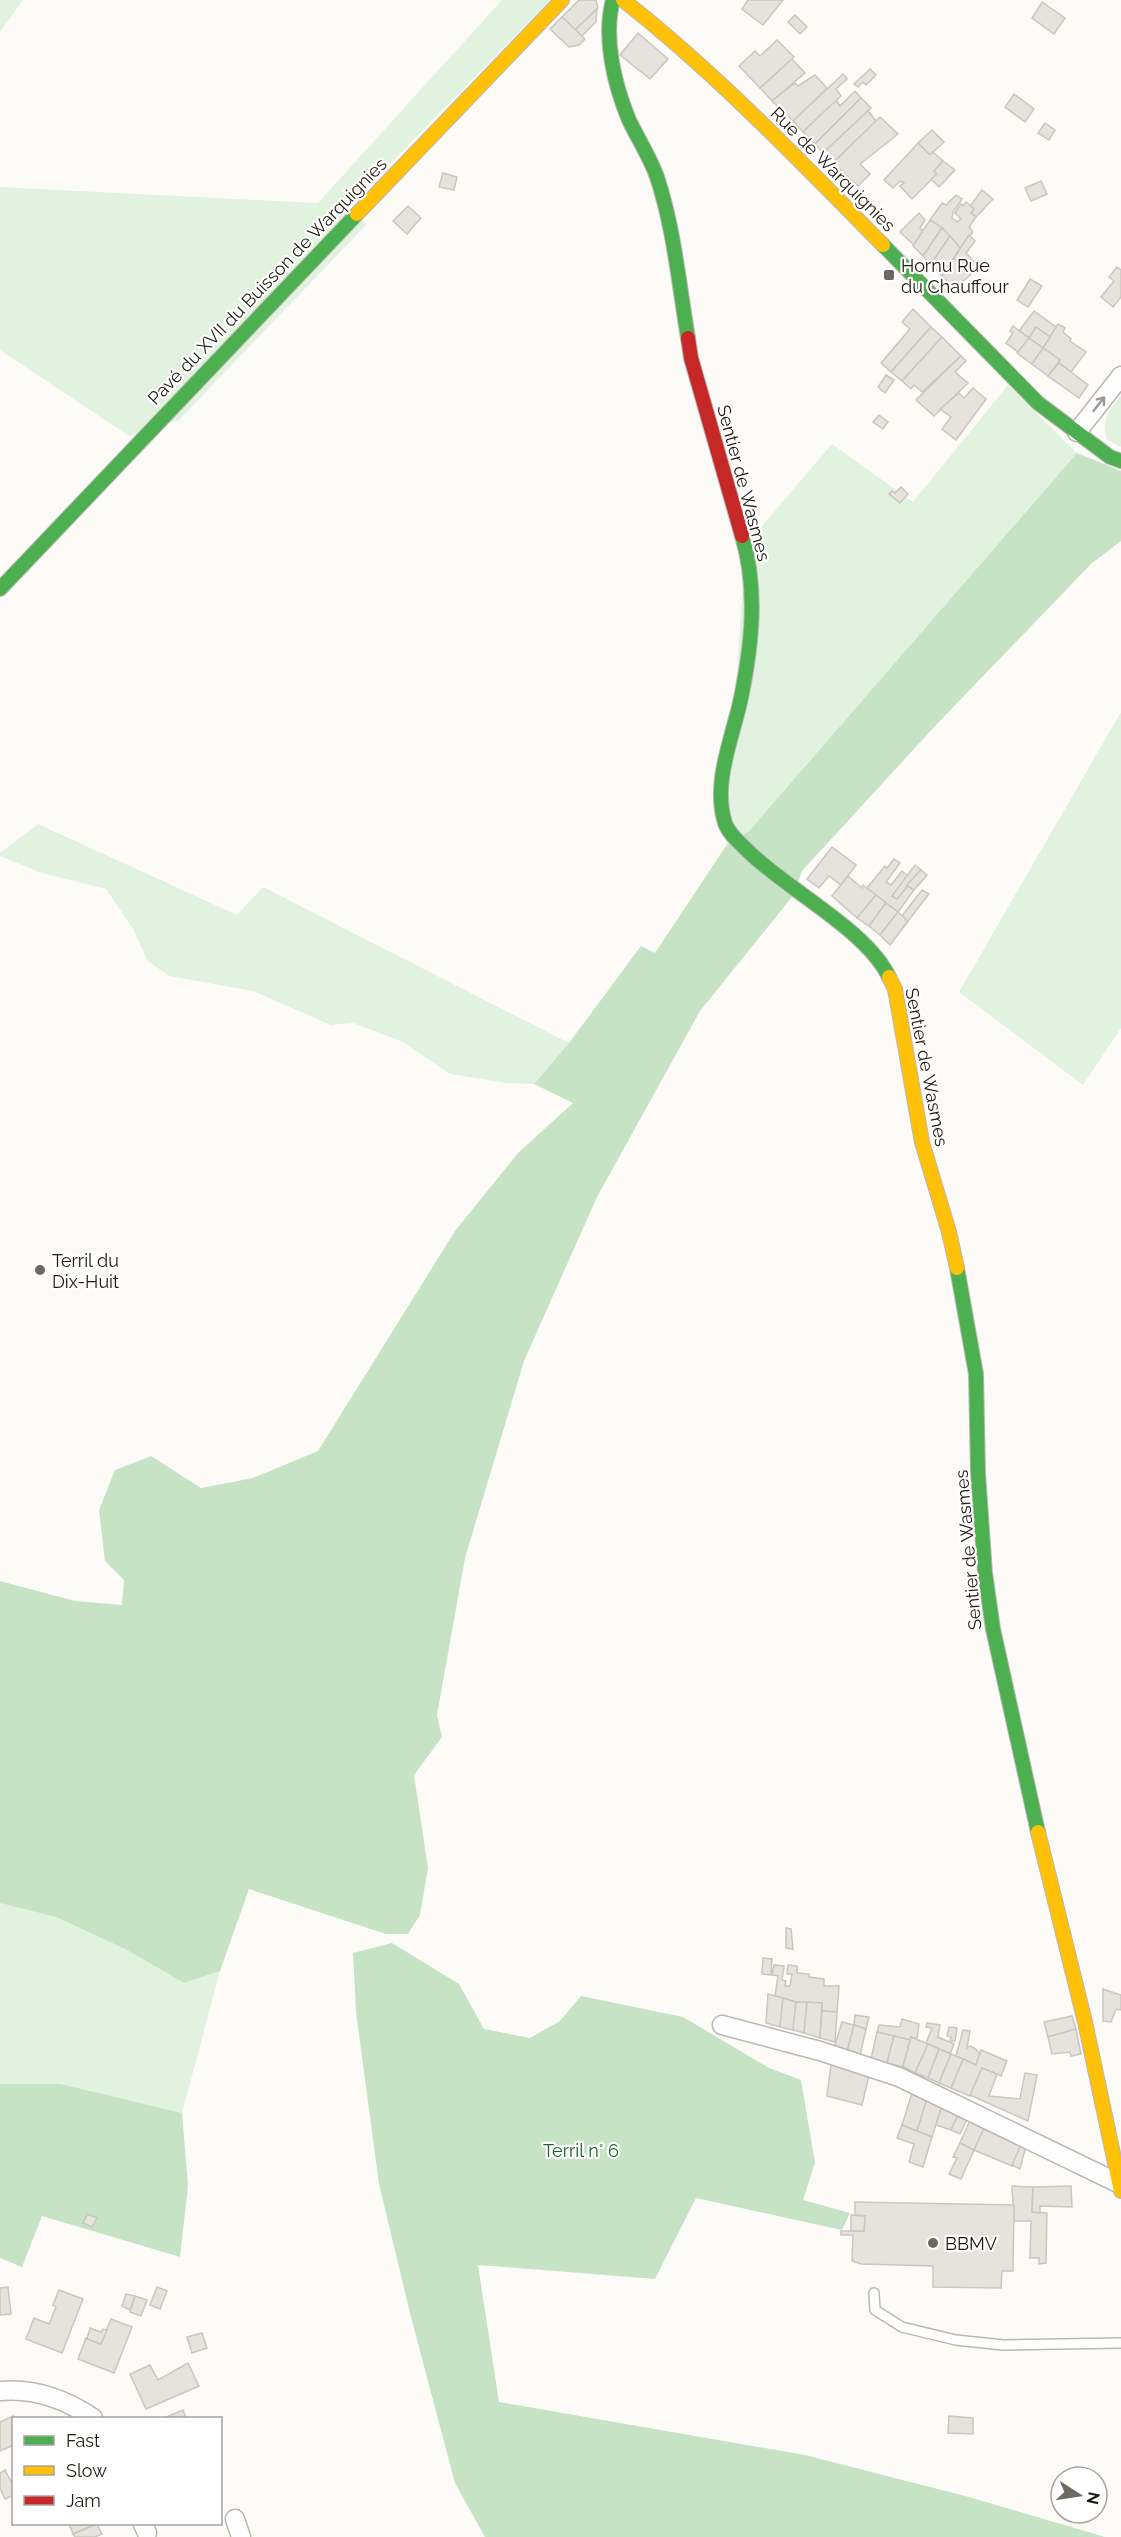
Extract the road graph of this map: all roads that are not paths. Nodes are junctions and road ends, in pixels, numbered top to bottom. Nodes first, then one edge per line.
1 (561, 0) edge
2 (613, 0) edge
3 (623, 0) edge
4 (1121, 376) edge
5 (1077, 432) junction
6 (1121, 461) edge
7 (0, 589) edge
8 (722, 2025) dead end
9 (1120, 2186) edge
10 (874, 2293) dead end
11 (1121, 2343) edge
12 (0, 2391) edge
13 (92, 2417) edge
14 (235, 2519) dead end
15 (241, 2537) edge

1 - 7 street, Pavé du XVII du Buisson de Warquignies
2 - 9 street, Sentier de Wasmes
3 - 5 street, Rue de Warquignies
5 -> 4 street
5 - 6 street, Rue de Warquignies
8 - 9 street
10 - 11 lane
12 - 13 street
14 - 15 street

